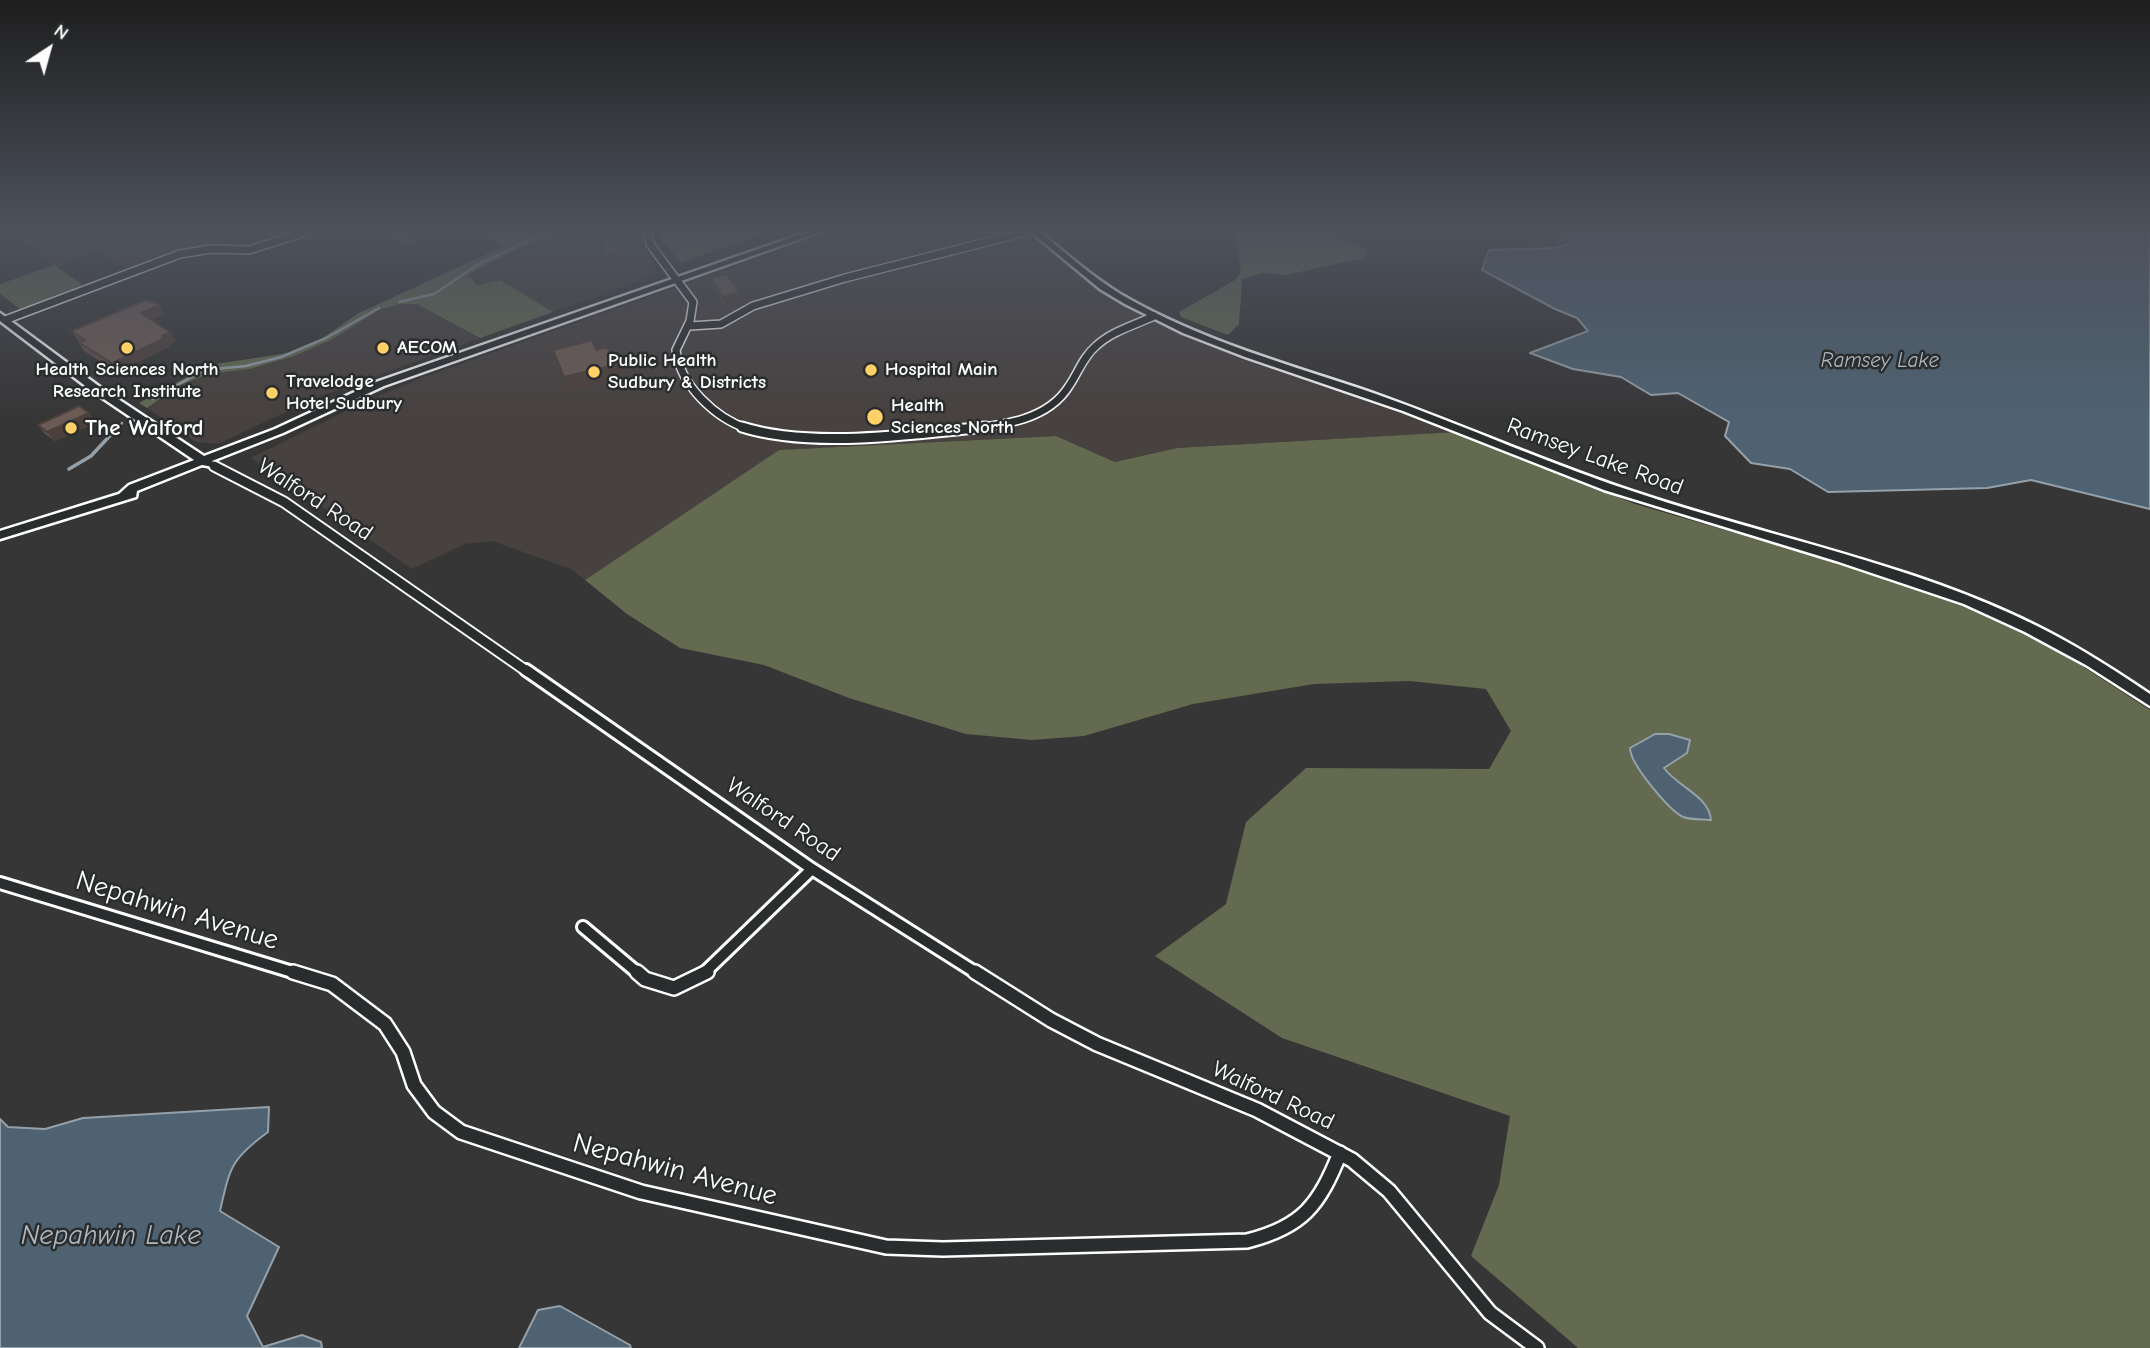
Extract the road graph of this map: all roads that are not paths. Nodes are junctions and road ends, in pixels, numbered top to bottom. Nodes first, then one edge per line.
1 (67, 295) edge
2 (629, 295) edge
3 (688, 295) edge
4 (789, 295) edge
5 (1119, 295) edge
6 (1154, 316) junction
7 (3, 318) edge
8 (690, 326) junction
9 (209, 464) junction
10 (0, 535) edge
11 (2150, 701) edge
12 (812, 869) junction
13 (0, 883) edge
14 (583, 927) dead end
15 (1340, 1153) junction
16 (1537, 1348) edge

1 - 7 street
2 - 9 street
3 - 8 street
4 - 8 street
5 - 6 street, Ramsey Lake Road
6 - 8 street
6 - 11 street, Ramsey Lake Road
7 - 9 street, Walford Road
9 - 10 street
9 - 12 street, Walford Road
12 - 14 street
12 - 15 street, Walford Road
13 - 15 street, Nepahwin Avenue
15 - 16 street, Walford Road

